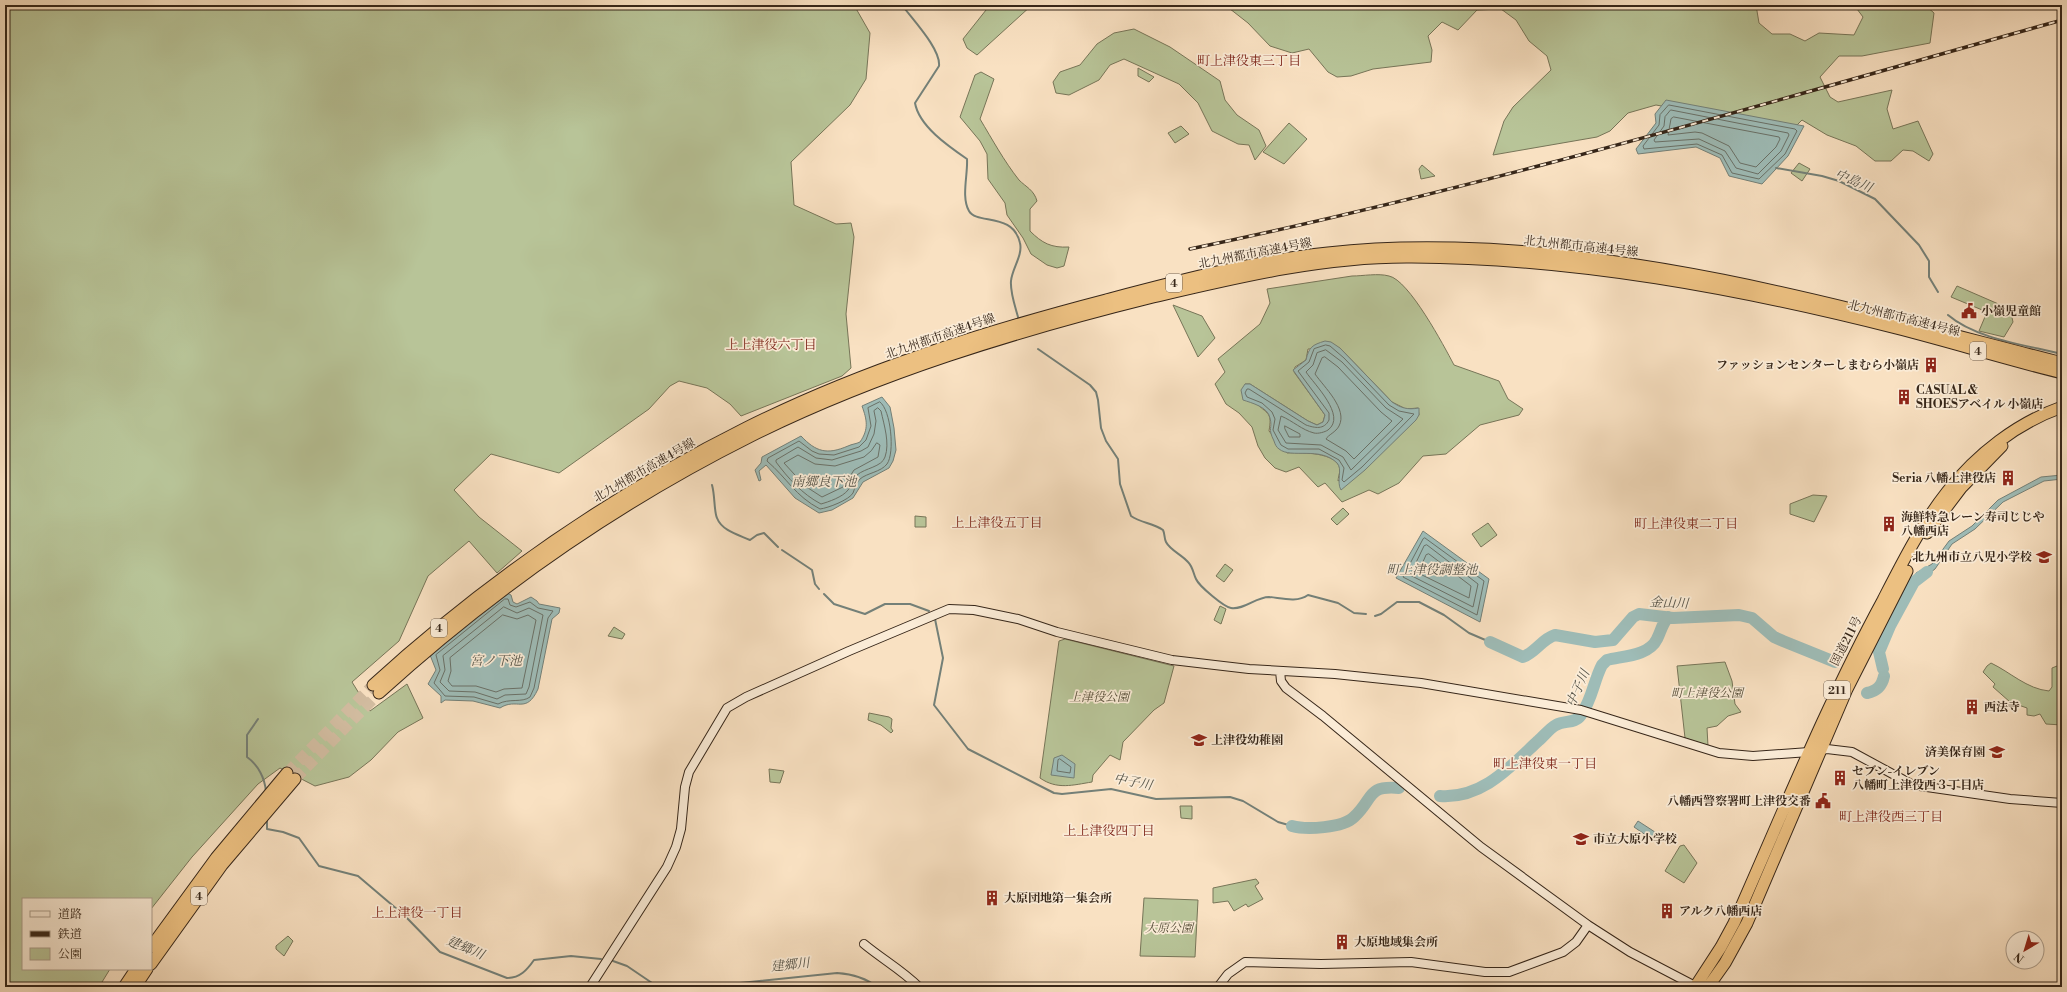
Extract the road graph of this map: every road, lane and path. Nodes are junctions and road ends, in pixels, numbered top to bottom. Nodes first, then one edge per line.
1 (1895, 323) junction
2 (2062, 363) edge
3 (2062, 373) edge
4 (2062, 407) edge
5 (1280, 671) junction
6 (376, 689) tunnel mouth
7 (1814, 751) junction
8 (291, 776) tunnel mouth
9 (2062, 802) edge
10 (247, 827) junction
11 (1588, 925) junction
12 (864, 944) dead end
13 (152, 946) edge
14 (152, 963) edge
15 (135, 970) edge
16 (146, 970) edge
17 (124, 987) edge
18 (135, 987) edge
19 (590, 987) edge
20 (919, 987) edge
21 (1218, 987) edge
22 (1696, 987) edge
23 (1708, 987) edge

1 - 2 highway, 北九州都市高速4号線 / 4
1 - 3 highway, 北九州都市高速4号線 / 4
1 - 6 highway, 北九州都市高速4号線 / 4
4 - 7 highway, 国道211号 / 211
5 - 7 street
5 - 11 street
5 - 19 street
7 - 9 street
7 - 22 highway, 国道211号 / 211
7 - 23 highway, 国道211号 / 211
8 - 10 highway, 4
10 - 13 highway, 4
10 - 14 highway, 4
11 - 21 street
11 - 22 street
12 - 20 street
15 - 17 highway
16 - 18 highway

